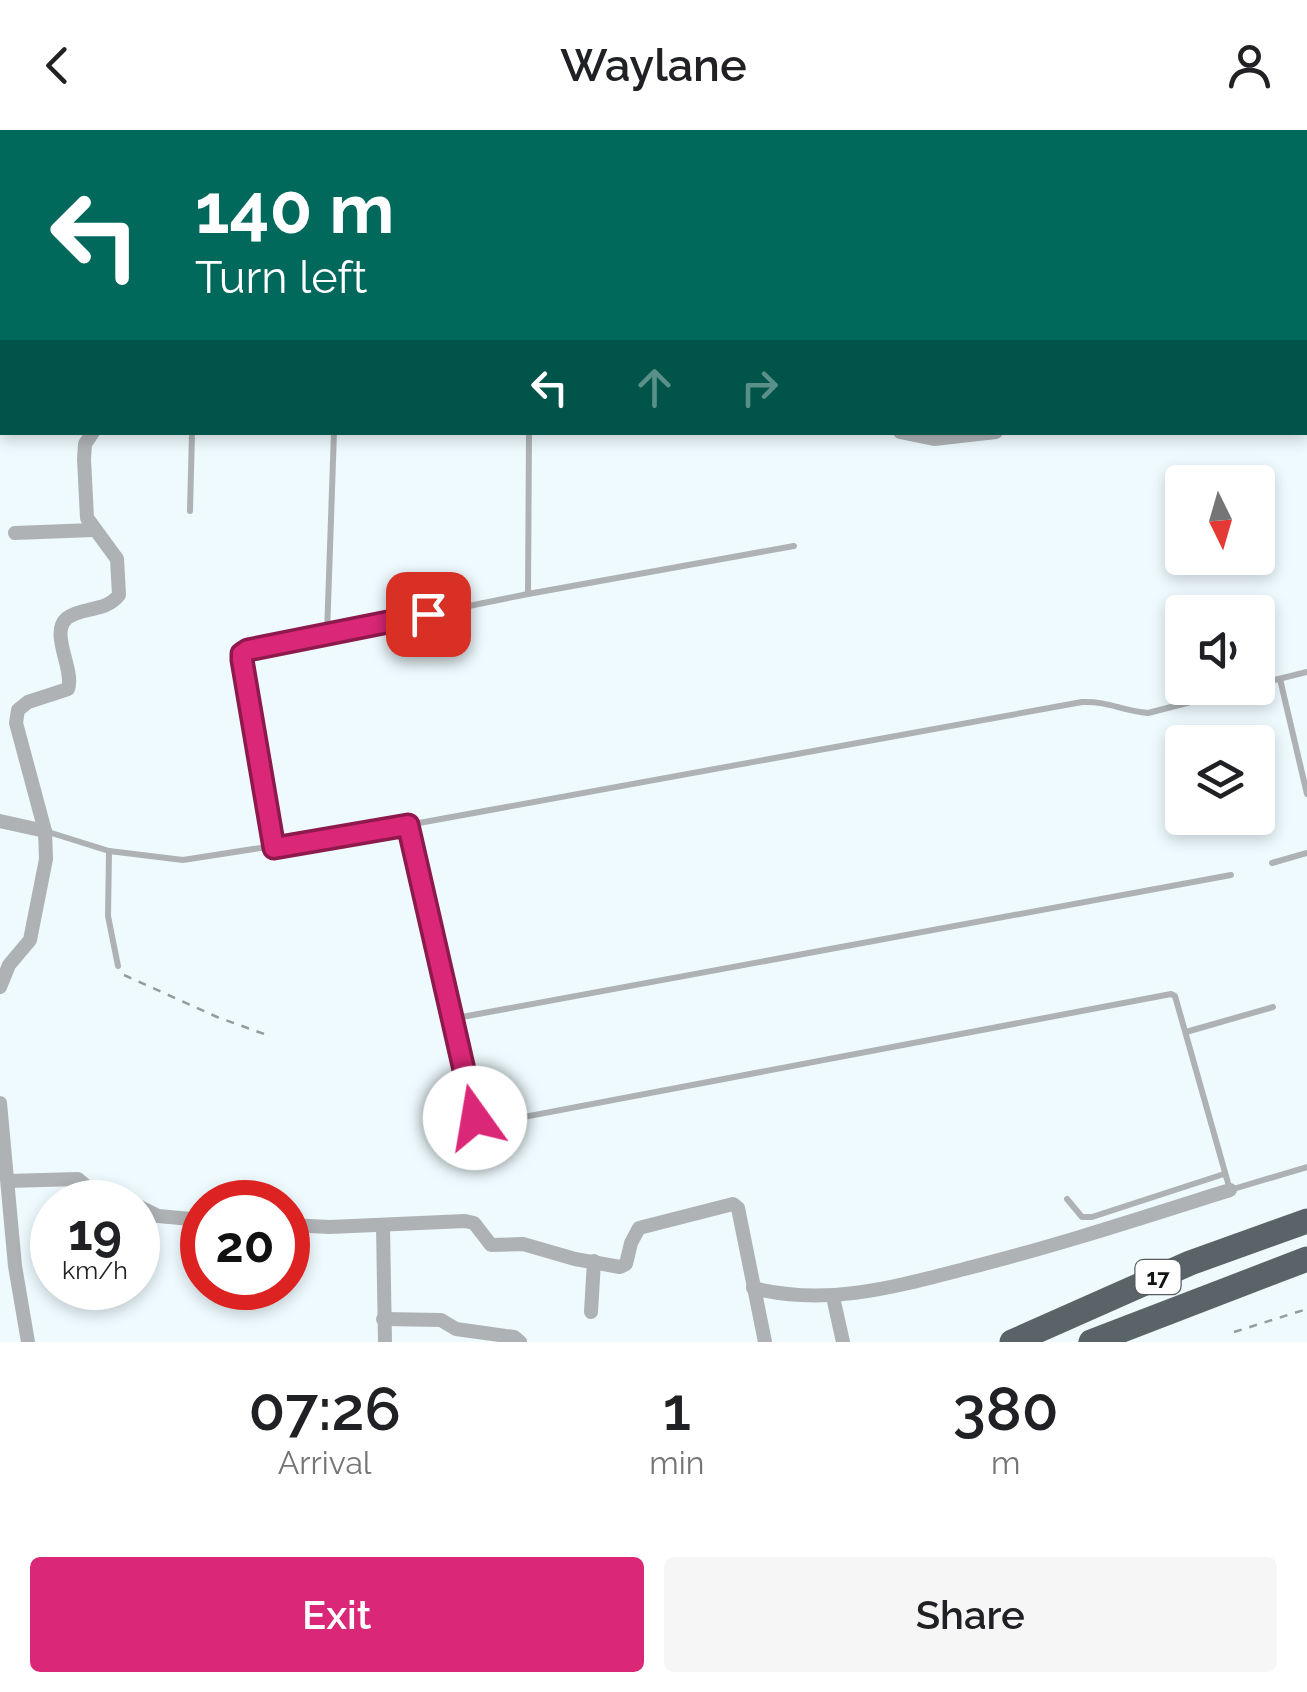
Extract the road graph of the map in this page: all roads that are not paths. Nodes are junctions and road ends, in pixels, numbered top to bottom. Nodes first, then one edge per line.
1 (89, 435) edge
2 (192, 435) edge
3 (334, 435) edge
4 (529, 435) edge
5 (934, 436) edge
6 (957, 436) edge
7 (190, 511) dead end
8 (94, 530) junction
9 (15, 533) dead end
10 (794, 546) dead end
11 (528, 594) junction
12 (327, 634) junction
13 (1307, 672) edge
14 (1280, 679) junction
15 (1275, 680) edge
16 (1179, 705) edge
17 (1307, 794) edge
18 (0, 822) edge
19 (408, 825) junction
20 (45, 830) junction
21 (274, 848) junction
22 (109, 850) junction
23 (1307, 853) edge
24 (1272, 863) dead end
25 (1231, 874) dead end
26 (118, 966) road end
27 (0, 987) edge
28 (1273, 1007) dead end
29 (452, 1018) junction
30 (1186, 1032) junction
31 (0, 1104) edge
32 (1307, 1167) edge
33 (5, 1171) edge
34 (1224, 1174) junction
35 (78, 1180) edge
36 (1230, 1190) junction
37 (1067, 1200) dead end
38 (1307, 1221) edge
39 (310, 1225) edge
40 (383, 1226) junction
41 (1307, 1260) edge
42 (594, 1261) junction
43 (753, 1288) junction
44 (833, 1297) junction
45 (591, 1312) dead end
46 (383, 1320) junction
47 (457, 1336) edge
48 (28, 1342) edge
49 (385, 1342) edge
50 (520, 1342) edge
51 (764, 1342) edge
52 (842, 1342) edge
53 (1012, 1342) edge
54 (1090, 1342) edge

1 - 8 street
2 - 7 lane
3 - 12 lane
4 - 11 lane
5 - 6 street
8 - 9 street
8 - 20 street
10 - 11 lane
11 - 12 lane
12 - 21 lane
13 - 14 lane
14 - 15 lane
14 - 17 lane
16 - 19 lane
18 - 20 street
19 - 21 lane
19 - 29 lane
20 - 22 lane
20 - 27 street
21 - 22 lane
22 - 26 lane
23 - 24 lane
25 - 29 lane
28 - 30 lane
29 - 30 lane
30 - 34 lane
31 - 33 street
32 - 36 lane
33 - 35 street
33 - 48 street
34 - 36 lane
34 - 37 lane
36 - 44 street
38 - 53 highway, 17
39 - 40 street
40 - 42 street
40 - 46 street
41 - 54 highway, 17
42 - 43 street
42 - 45 street
43 - 44 street
43 - 51 street
44 - 52 street
46 - 47 street
46 - 49 street
47 - 50 street

